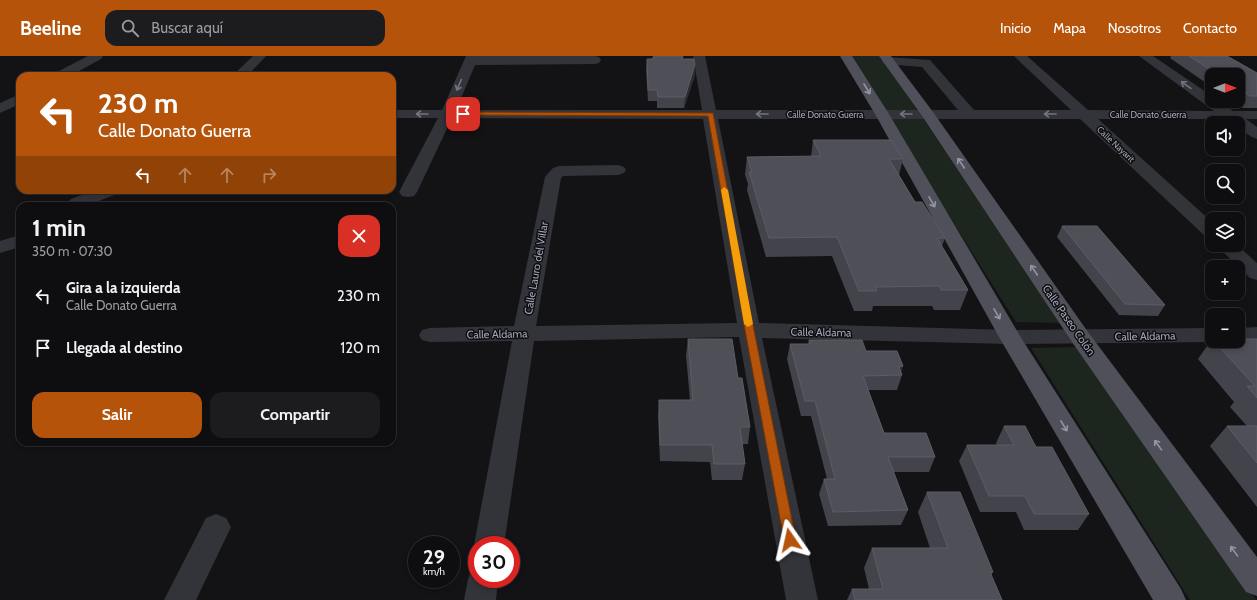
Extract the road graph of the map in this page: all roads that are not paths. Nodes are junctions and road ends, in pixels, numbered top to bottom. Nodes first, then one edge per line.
1 (96, 56) edge
2 (260, 56) edge
3 (699, 56) edge
4 (846, 56) edge
5 (1020, 56) edge
6 (1144, 56) edge
7 (471, 58) edge
8 (886, 59) edge
9 (595, 60) dead end
10 (67, 72) edge
11 (243, 72) edge
12 (16, 101) edge
13 (0, 111) edge
14 (16, 112) edge
15 (396, 114) edge
16 (447, 114) junction
17 (711, 114) junction
18 (882, 114) junction
19 (928, 114) junction
20 (969, 114) junction
21 (1083, 114) junction
22 (1230, 115) junction
23 (1257, 115) edge
24 (1257, 134) edge
25 (618, 170) dead end
26 (408, 192) dead end
27 (101, 194) edge
28 (80, 202) edge
29 (1205, 226) edge
30 (16, 243) edge
31 (0, 247) edge
32 (1233, 252) edge
33 (1257, 274) edge
34 (749, 330) junction
35 (524, 334) junction
36 (1257, 334) edge
37 (430, 335) dead end
38 (1205, 335) edge
39 (1245, 335) edge
40 (1010, 337) junction
41 (1080, 337) junction
42 (216, 527) dead end
43 (490, 536) edge
44 (1257, 582) edge
45 (482, 588) edge
46 (180, 600) edge
47 (480, 600) edge
48 (802, 600) edge
49 (1170, 600) edge

1 - 10 street
2 - 11 street
3 - 17 street
4 -> 18 main road
5 - 21 street, Calle Nayarit
22 -> 6 street
7 - 9 street
7 -> 16 street
8 - 19 main road, Calle Paseo Colón
8 - 20 street
12 - 13 street
13 - 14 street
16 -> 15 street, Calle Donato Guerra
16 - 17 street, Calle Donato Guerra
16 - 26 street
18 -> 17 street, Calle Donato Guerra
17 - 34 street
19 -> 18 street, Calle Donato Guerra
18 -> 40 main road
19 - 20 street, Calle Donato Guerra
41 -> 19 main road, Calle Paseo Colón
21 -> 20 street, Calle Donato Guerra
21 - 22 street, Calle Donato Guerra
21 - 29 street, Calle Nayarit
22 - 23 street, Calle Donato Guerra
22 - 24 street
25 - 35 street, Calle Lauro del Villar
27 - 28 street
30 - 31 street
32 - 33 street
34 - 35 street, Calle Aldama
34 - 40 street, Calle Aldama
34 - 48 street
35 - 37 street, Calle Aldama
35 - 43 street, Calle Lauro del Villar
36 - 39 street
38 - 41 street, Calle Aldama
40 - 41 street, Calle Aldama
40 -> 49 main road
44 -> 41 main road, Calle Paseo Colón
42 - 46 street
45 - 47 street

